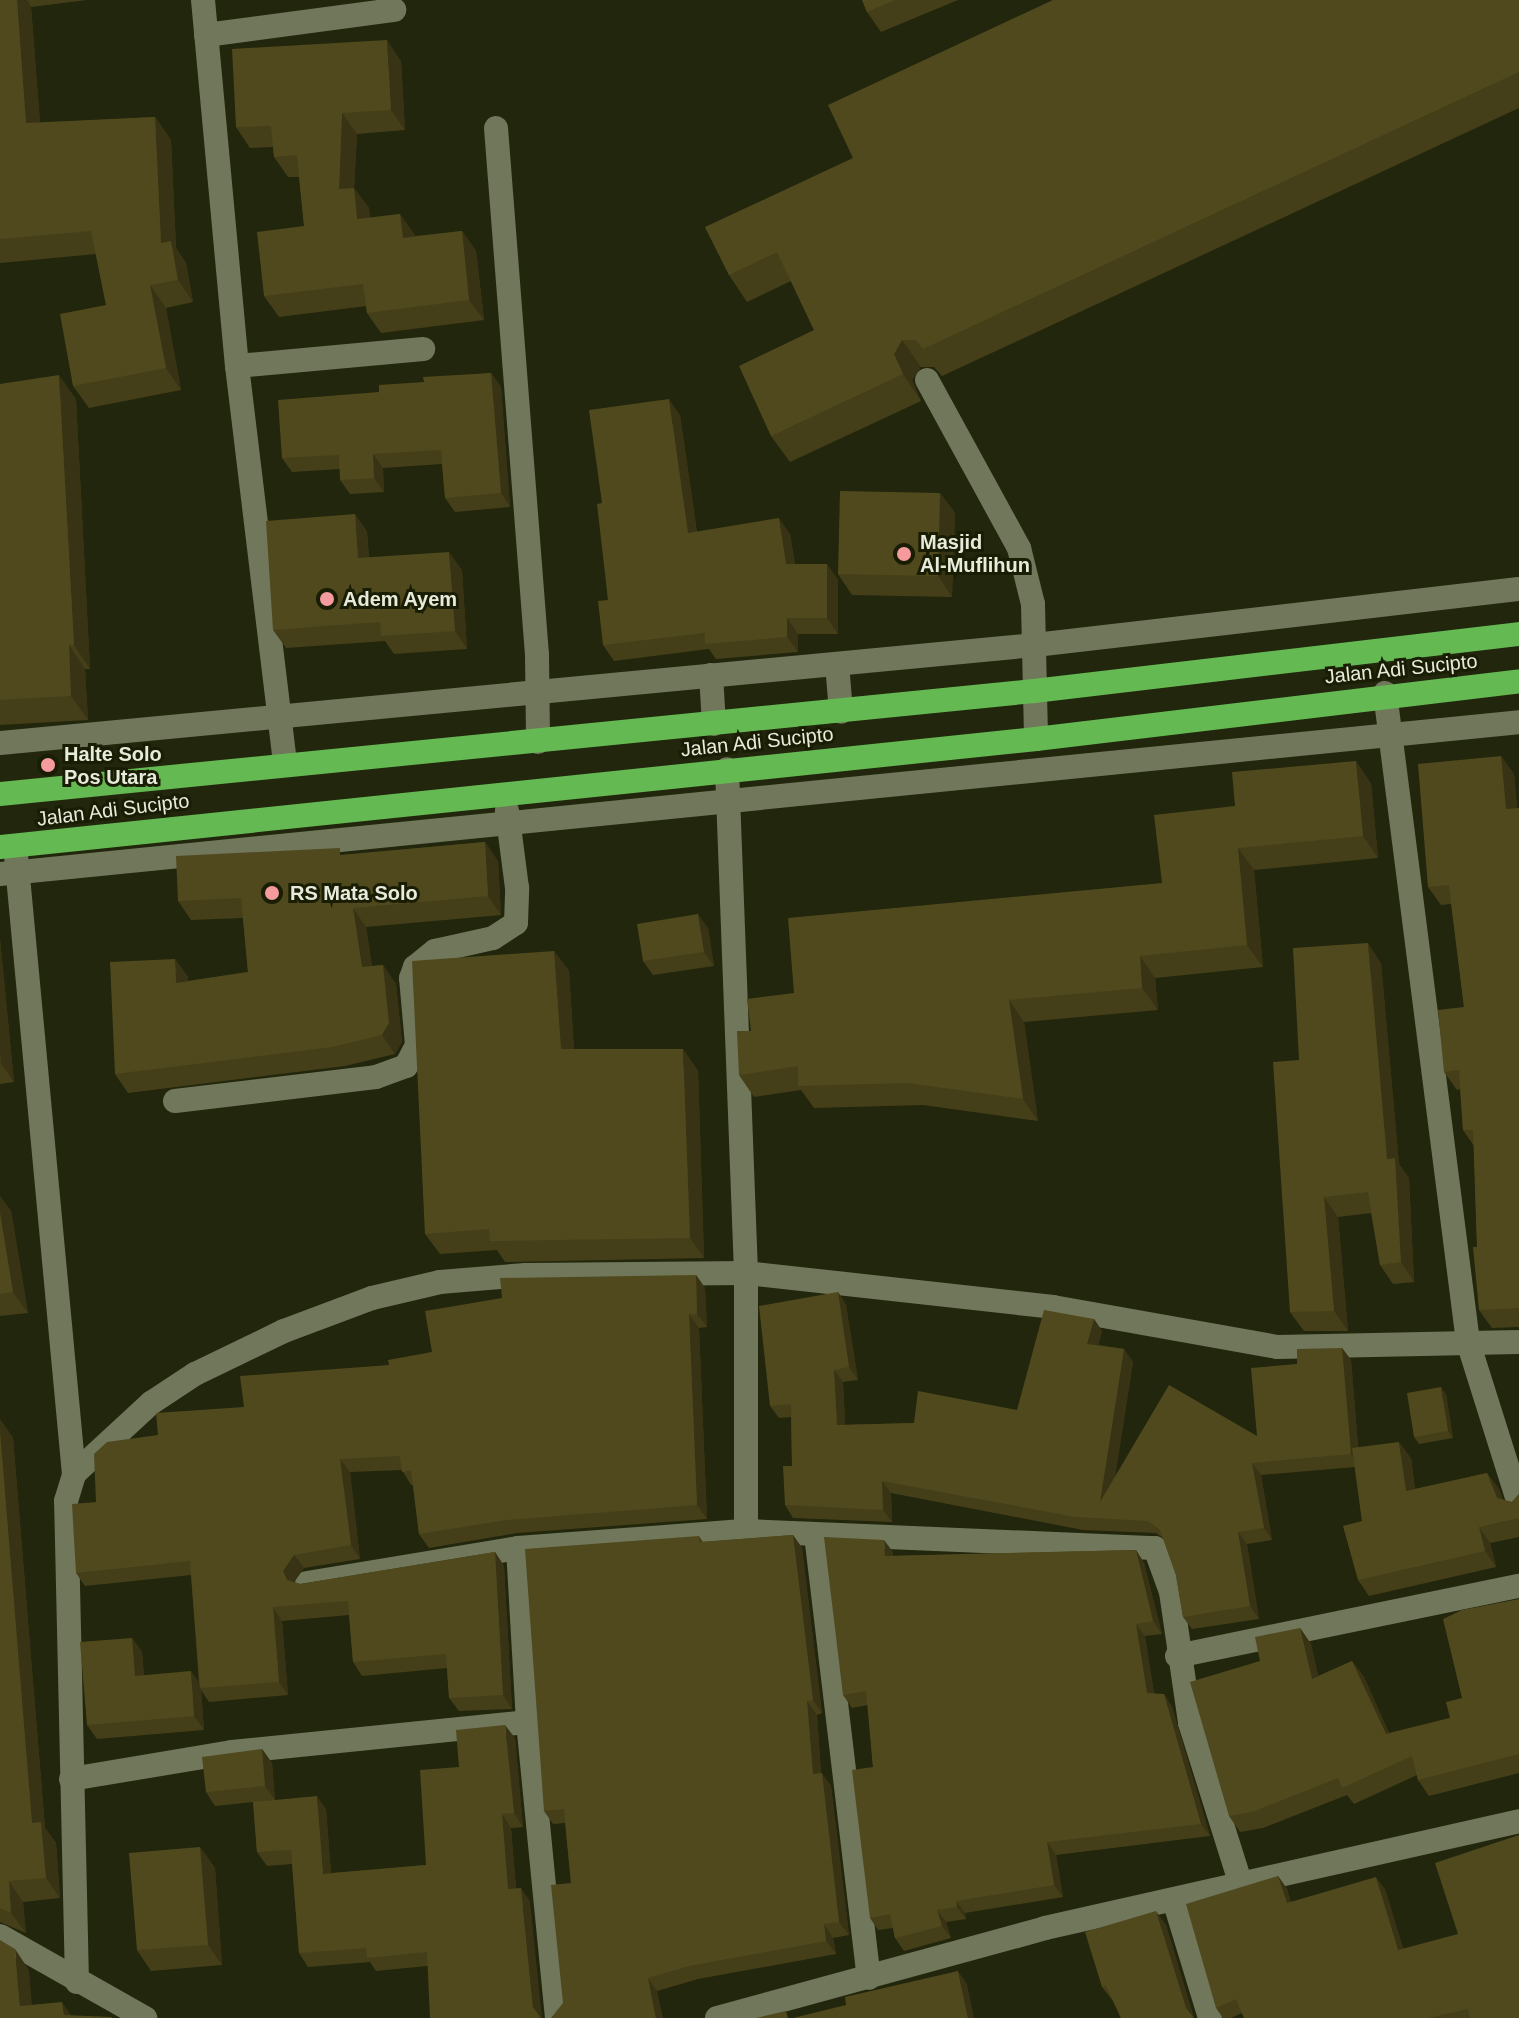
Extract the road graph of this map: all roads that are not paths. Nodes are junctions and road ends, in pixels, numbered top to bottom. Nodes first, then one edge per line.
1 (203, 0) edge
2 (394, 10) dead end
3 (206, 35) junction
4 (496, 128) dead end
5 (423, 349) dead end
6 (237, 366) junction
7 (927, 380) edge
8 (1519, 589) edge
9 (1519, 634) edge
10 (1035, 645) junction
11 (837, 664) junction
12 (711, 675) junction
13 (1519, 681) edge
14 (1468, 686) junction
15 (537, 688) junction
16 (1034, 691) junction
17 (1385, 693) junction
18 (841, 712) junction
19 (279, 714) junction
20 (1519, 722) edge
21 (714, 724) junction
22 (1466, 727) junction
23 (1390, 734) junction
24 (1036, 739) junction
25 (538, 742) junction
26 (0, 743) edge
27 (285, 764) junction
28 (727, 769) junction
29 (504, 791) junction
30 (0, 794) edge
31 (731, 802) junction
32 (296, 814) junction
33 (200, 824) junction
34 (509, 825) junction
35 (298, 845) junction
36 (8, 846) edge
37 (201, 855) junction
38 (9, 873) edge
39 (175, 1101) dead end
40 (746, 1273) junction
41 (1468, 1342) junction
42 (1519, 1342) edge
43 (74, 1474) junction
44 (1519, 1504) edge
45 (746, 1531) junction
46 (816, 1535) junction
47 (518, 1548) junction
48 (307, 1583) edge
49 (1519, 1586) edge
50 (1177, 1656) junction
51 (528, 1722) junction
52 (71, 1779) junction
53 (1519, 1821) edge
54 (1241, 1885) junction
55 (1174, 1900) junction
56 (0, 1936) edge
57 (869, 1978) junction
58 (77, 1982) junction
59 (145, 2018) edge
60 (557, 2018) edge
61 (717, 2018) edge
62 (1210, 2018) edge

1 - 3 street
2 - 3 street
3 - 6 street
4 - 15 street
5 - 6 street
6 - 19 street
7 - 10 street
8 - 10 street
9 - 16 highway, Jalan Adi Sucipto
10 - 11 street
10 - 16 street
11 - 12 street
11 - 18 street
12 - 15 street
12 - 21 street
13 - 14 highway, Jalan Adi Sucipto
14 - 17 highway, Jalan Adi Sucipto
14 - 22 street
15 - 19 street
15 - 25 street
16 - 18 highway, Jalan Adi Sucipto
16 - 24 street
17 - 23 street
17 - 24 highway, Jalan Adi Sucipto
18 - 21 highway, Jalan Adi Sucipto
19 - 26 street
19 - 27 street
20 - 22 street
21 - 25 highway, Jalan Adi Sucipto
22 - 23 street
23 - 31 street
23 - 41 street
24 - 28 highway, Jalan Adi Sucipto
25 - 27 highway, Jalan Adi Sucipto
27 - 30 highway, Jalan Adi Sucipto
28 - 29 highway, Jalan Adi Sucipto
28 - 31 street
29 - 32 highway, Jalan Adi Sucipto
29 - 34 street
31 - 34 street
31 - 40 street
32 - 33 highway, Jalan Adi Sucipto
32 - 35 street
33 - 36 highway, Jalan Adi Sucipto
33 - 37 street
34 - 35 street
34 - 39 street
35 - 37 street
36 - 38 street
37 - 38 street
38 - 43 street
40 - 41 street
40 - 43 street
40 - 45 street
41 - 42 street
41 - 44 street
43 - 52 street
45 - 46 street
45 - 47 street
46 - 50 street
46 - 57 street
47 - 48 street
47 - 51 street
49 - 50 street
50 - 54 street
51 - 52 street
51 - 60 street
52 - 58 street
53 - 54 street
54 - 55 street
55 - 57 street
55 - 62 street
56 - 58 street
57 - 61 street
58 - 59 street

